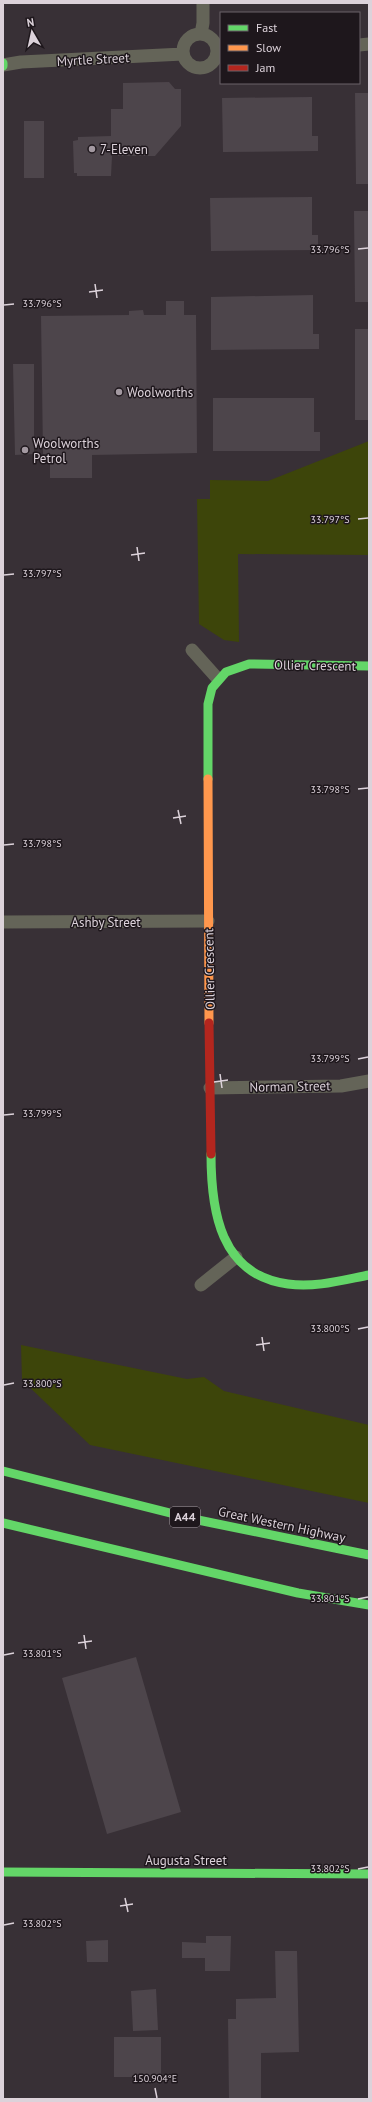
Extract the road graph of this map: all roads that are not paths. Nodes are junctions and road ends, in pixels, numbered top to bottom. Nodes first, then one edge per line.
1 (203, 3) edge
2 (201, 34) junction
3 (219, 52) edge
4 (183, 54) junction
5 (3, 65) edge
6 (192, 650) dead end
7 (369, 666) edge
8 (217, 678) junction
9 (208, 921) junction
10 (3, 922) edge
11 (369, 1081) edge
12 (210, 1088) junction
13 (236, 1257) junction
14 (369, 1274) edge
15 (201, 1285) dead end
16 (3, 1471) edge
17 (3, 1523) edge
18 (369, 1555) edge
19 (369, 1605) edge
20 (3, 1872) edge
21 (369, 1874) edge

1 - 2 street
2 - 3 street
2 - 4 street
3 - 4 street
4 - 5 street, Myrtle Street
6 - 8 street
7 - 8 main road, Ollier Crescent
8 - 9 main road, Ollier Crescent
9 - 10 street, Ashby Street
9 - 12 main road, Ollier Crescent
11 - 12 street, Norman Street
12 - 13 main road, Ollier Crescent
13 - 14 main road, Ollier Crescent
13 - 15 street
16 - 18 main road, Great Western Highway / A44
17 - 19 main road
20 - 21 main road, Augusta Street

